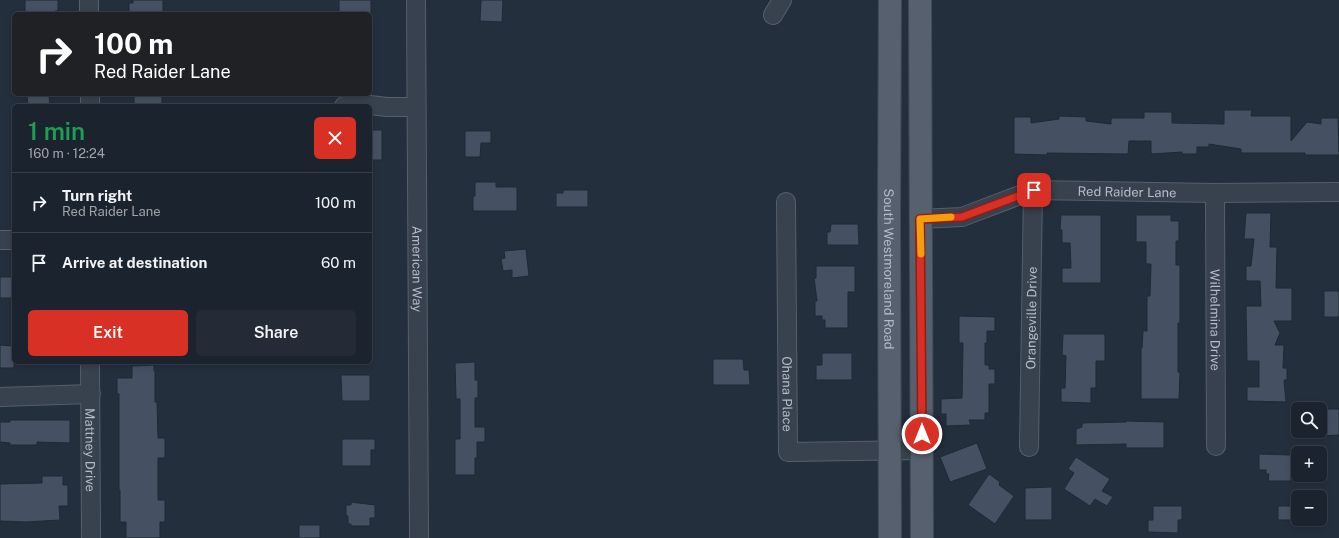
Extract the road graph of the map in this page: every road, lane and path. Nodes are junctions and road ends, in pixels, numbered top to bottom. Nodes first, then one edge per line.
1 (90, 0) edge
2 (416, 0) edge
3 (890, 0) edge
4 (920, 0) edge
5 (90, 12) edge
6 (372, 105) edge
7 (416, 107) junction
8 (1034, 190) junction
9 (1339, 192) edge
10 (1215, 193) junction
11 (786, 202) dead end
12 (889, 218) junction
13 (920, 219) junction
14 (0, 240) edge
15 (12, 240) edge
16 (90, 364) edge
17 (90, 394) junction
18 (0, 397) edge
19 (1216, 446) dead end
20 (1029, 447) dead end
21 (890, 450) junction
22 (922, 450) junction
23 (91, 538) edge
24 (419, 538) edge
25 (890, 538) edge
26 (922, 538) edge

1 - 5 street
2 - 7 street, American Way
3 - 12 main road, South Westmoreland Road
4 - 13 main road
6 - 7 street
7 - 24 street, American Way
8 - 10 street, Red Raider Lane
8 - 13 street, Red Raider Lane
8 - 20 street, Orangeville Drive
9 - 10 street, Red Raider Lane
10 - 19 street, Wilhelmina Drive
11 - 21 street, Ohana Place
12 - 13 main road
12 - 21 main road, South Westmoreland Road
13 - 22 main road
14 - 15 street
16 - 17 street, Mattney Drive
17 - 18 street
17 - 23 street, Mattney Drive
21 - 22 street, Ohana Place
21 - 25 main road, South Westmoreland Road
22 - 26 main road

